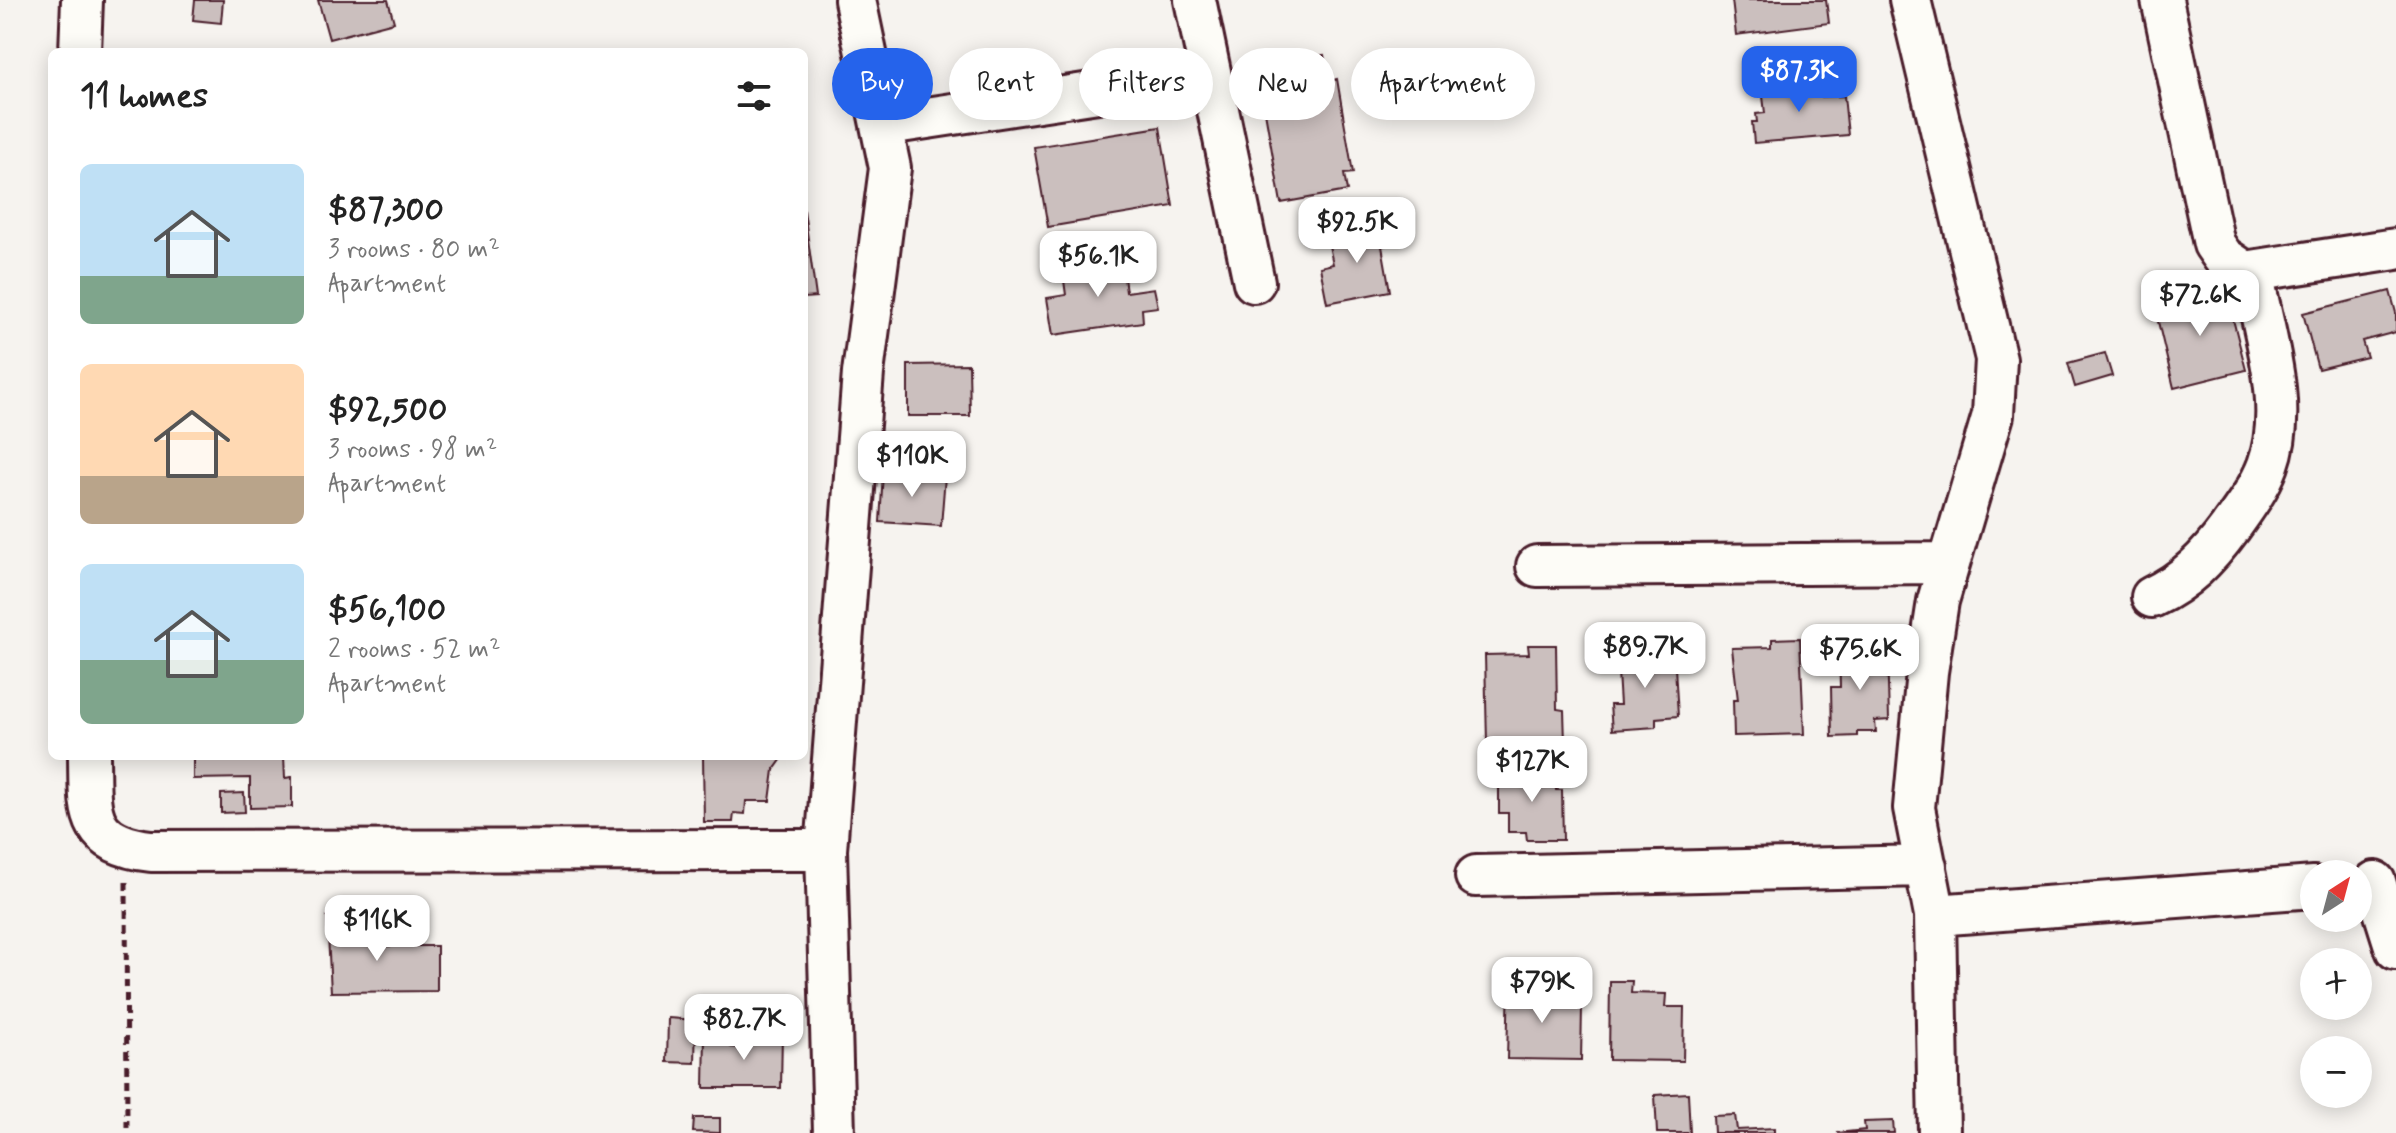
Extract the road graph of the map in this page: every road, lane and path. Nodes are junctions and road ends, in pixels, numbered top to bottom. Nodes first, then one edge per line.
1 (82, 0) edge
2 (855, 0) edge
3 (1195, 0) edge
4 (1910, 0) edge
5 (2162, 0) edge
6 (80, 48) edge
7 (1205, 48) edge
8 (1213, 89) edge
9 (1079, 95) edge
10 (881, 125) junction
11 (2396, 249) edge
12 (2252, 271) junction
13 (1254, 282) dead end
14 (1949, 563) junction
15 (1537, 566) dead end
16 (2152, 597) dead end
17 (89, 760) edge
18 (126, 848) junction
19 (826, 850) junction
20 (1926, 866) junction
21 (1476, 876) dead end
22 (2376, 882) edge
23 (2300, 888) edge
24 (1935, 915) junction
25 (2396, 949) edge
26 (127, 1133) edge
27 (834, 1133) edge
28 (1939, 1133) edge

1 - 6 street
2 - 10 street
3 - 7 street
4 - 14 street
5 - 12 street
8 - 13 street
9 - 10 street
10 - 19 street
11 - 12 street
12 - 16 street
14 - 15 street
14 - 20 street
17 - 18 street
18 - 19 street
18 - 26 path
19 - 27 street
20 - 21 street
20 - 24 street
22 - 25 street
23 - 24 street
24 - 28 street

